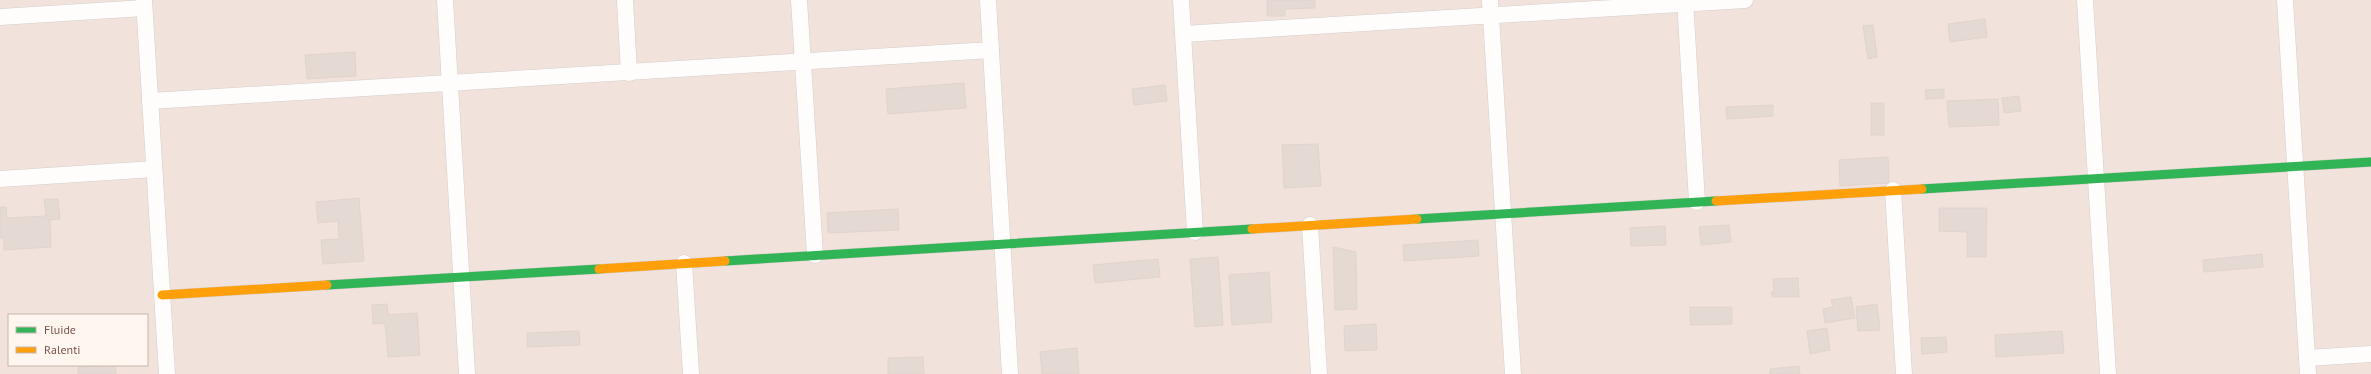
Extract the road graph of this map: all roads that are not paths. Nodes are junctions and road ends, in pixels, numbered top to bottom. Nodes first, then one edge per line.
1 (445, 0) edge
2 (625, 0) edge
3 (799, 0) edge
4 (988, 0) edge
5 (1181, 0) edge
6 (1745, 0) edge
7 (2085, 0) edge
8 (2285, 0) edge
9 (1685, 2) edge
10 (144, 4) edge
11 (1491, 8) edge
12 (0, 17) edge
13 (1183, 34) junction
14 (991, 50) junction
15 (802, 62) junction
16 (630, 72) junction
17 (450, 83) junction
18 (150, 101) junction
19 (2371, 162) edge
20 (2295, 166) junction
21 (154, 169) junction
22 (2096, 178) junction
23 (0, 179) edge
24 (1893, 190) junction
25 (1697, 202) junction
26 (1503, 214) junction
27 (1310, 226) junction
28 (1195, 232) junction
29 (1003, 244) junction
30 (814, 255) junction
31 (684, 263) junction
32 (461, 276) junction
33 (162, 295) junction
34 (2371, 354) edge
35 (2307, 358) junction
36 (166, 374) edge
37 (467, 374) edge
38 (691, 374) edge
39 (1010, 374) edge
40 (1319, 374) edge
41 (1513, 374) edge
42 (1904, 374) edge
43 (2108, 374) edge
44 (2308, 374) edge

1 - 17 street
2 - 16 street
3 - 15 street
4 - 14 street
5 - 13 street
6 - 9 street
7 - 22 street
8 - 20 street
9 - 11 street
9 - 25 street
10 - 12 street
10 - 18 street
11 - 13 street
11 - 26 street
13 - 28 street
14 - 15 street
14 - 29 street
15 - 16 street
15 - 30 street
16 - 17 street
17 - 18 street
17 - 32 street
18 - 21 street
19 - 20 street
20 - 22 street
20 - 35 street
21 - 23 street
21 - 33 street
22 - 24 street
22 - 43 street
24 - 25 street
24 - 42 street
25 - 26 street
26 - 27 street
26 - 41 street
27 - 28 street
27 - 40 street
28 - 29 street
29 - 30 street
29 - 39 street
30 - 31 street
31 - 32 street
31 - 38 street
32 - 33 street
32 - 37 street
33 - 36 street
34 - 35 street
35 - 44 street

